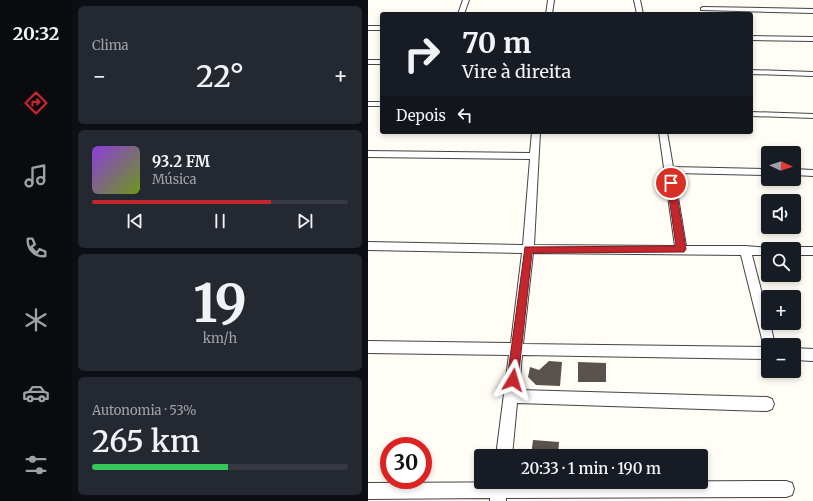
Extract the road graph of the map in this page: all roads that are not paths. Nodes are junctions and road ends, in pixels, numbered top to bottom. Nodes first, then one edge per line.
1 (466, 0) edge
2 (551, 0) edge
3 (637, 0) edge
4 (703, 9) edge
5 (813, 11) edge
6 (462, 12) edge
7 (549, 12) edge
8 (640, 12) edge
9 (368, 28) edge
10 (380, 28) edge
11 (753, 38) edge
12 (813, 39) edge
13 (368, 62) edge
14 (380, 62) edge
15 (753, 72) edge
16 (813, 74) edge
17 (368, 104) edge
18 (380, 104) edge
19 (753, 114) edge
20 (813, 116) edge
21 (536, 134) edge
22 (663, 134) edge
23 (368, 154) edge
24 (534, 156) junction
25 (669, 170) junction
26 (761, 172) edge
27 (801, 172) edge
28 (813, 173) edge
29 (368, 246) edge
30 (681, 249) junction
31 (528, 250) junction
32 (745, 250) junction
33 (761, 251) edge
34 (801, 251) edge
35 (813, 251) edge
36 (767, 338) edge
37 (368, 347) edge
38 (516, 349) junction
39 (761, 353) edge
40 (801, 354) edge
41 (813, 355) edge
42 (511, 396) junction
43 (767, 404) dead end
44 (505, 449) edge
45 (786, 489) dead end
46 (368, 491) edge
47 (499, 491) edge

1 - 6 street
2 - 7 street
3 - 8 street
4 - 5 street
9 - 10 street
11 - 12 street
13 - 14 street
15 - 16 street
17 - 18 street
19 - 20 street
21 - 24 street
22 - 25 street
23 - 24 street
24 - 31 street
25 - 26 street
25 - 30 street
27 - 28 street
29 - 31 street
30 - 31 street
30 - 32 street
31 - 38 street
32 - 33 street
32 - 36 street
34 - 35 street
37 - 38 street
38 - 39 street
38 - 42 street
40 - 41 street
42 - 43 street
42 - 44 street
45 - 47 street
46 - 47 street

